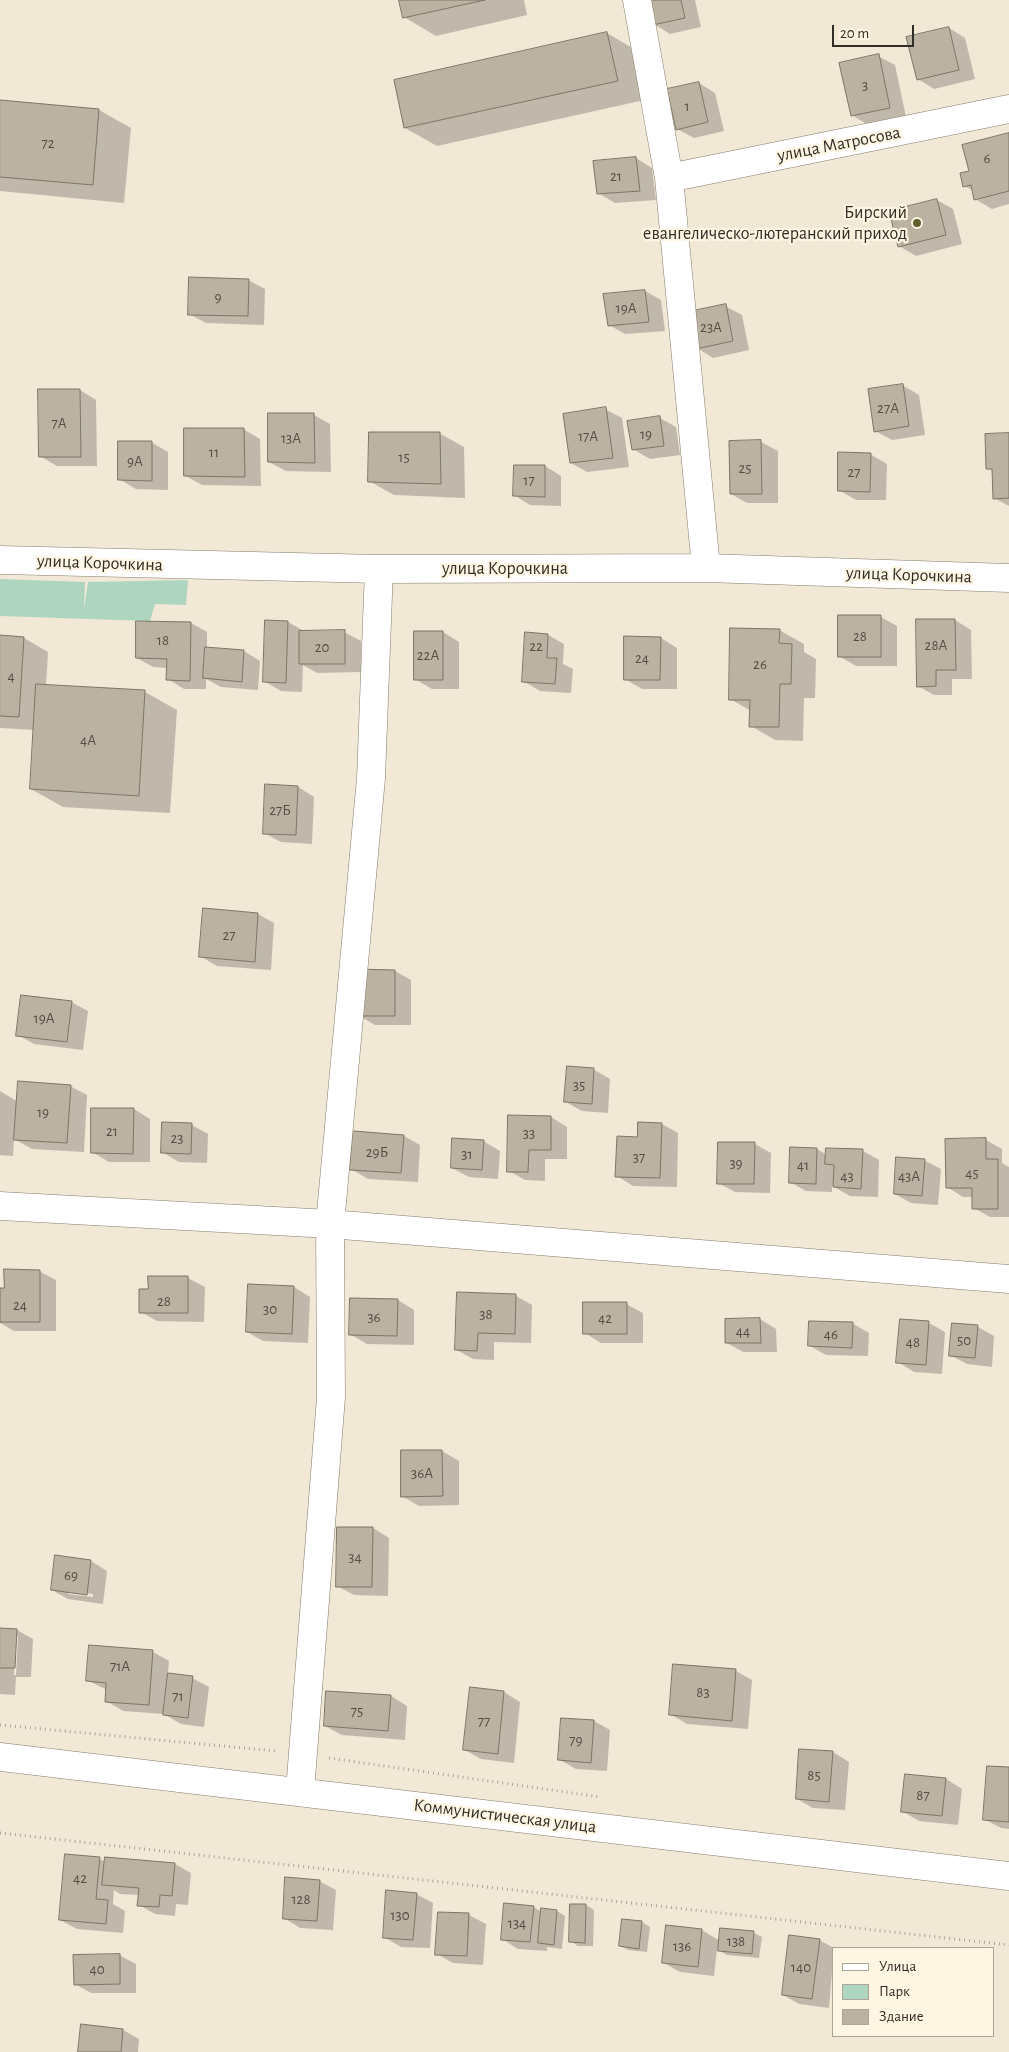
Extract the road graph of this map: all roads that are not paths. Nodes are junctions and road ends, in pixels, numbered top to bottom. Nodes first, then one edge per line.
1 (637, 0) edge
2 (1009, 109) edge
3 (669, 178) junction
4 (0, 560) edge
5 (706, 568) junction
6 (378, 569) junction
7 (1009, 578) edge
8 (0, 1206) edge
9 (330, 1224) junction
10 (1009, 1279) edge
11 (0, 1757) edge
12 (300, 1791) junction
13 (1009, 1876) edge

1 - 3 street
2 - 3 street, улица Матросова
3 - 5 street
4 - 6 street, улица Корочкина
5 - 6 street, улица Корочкина
5 - 7 street, улица Корочкина
6 - 9 street
8 - 9 street
9 - 10 street
9 - 12 street
11 - 12 street, Коммунистическая улица
12 - 13 street, Коммунистическая улица

